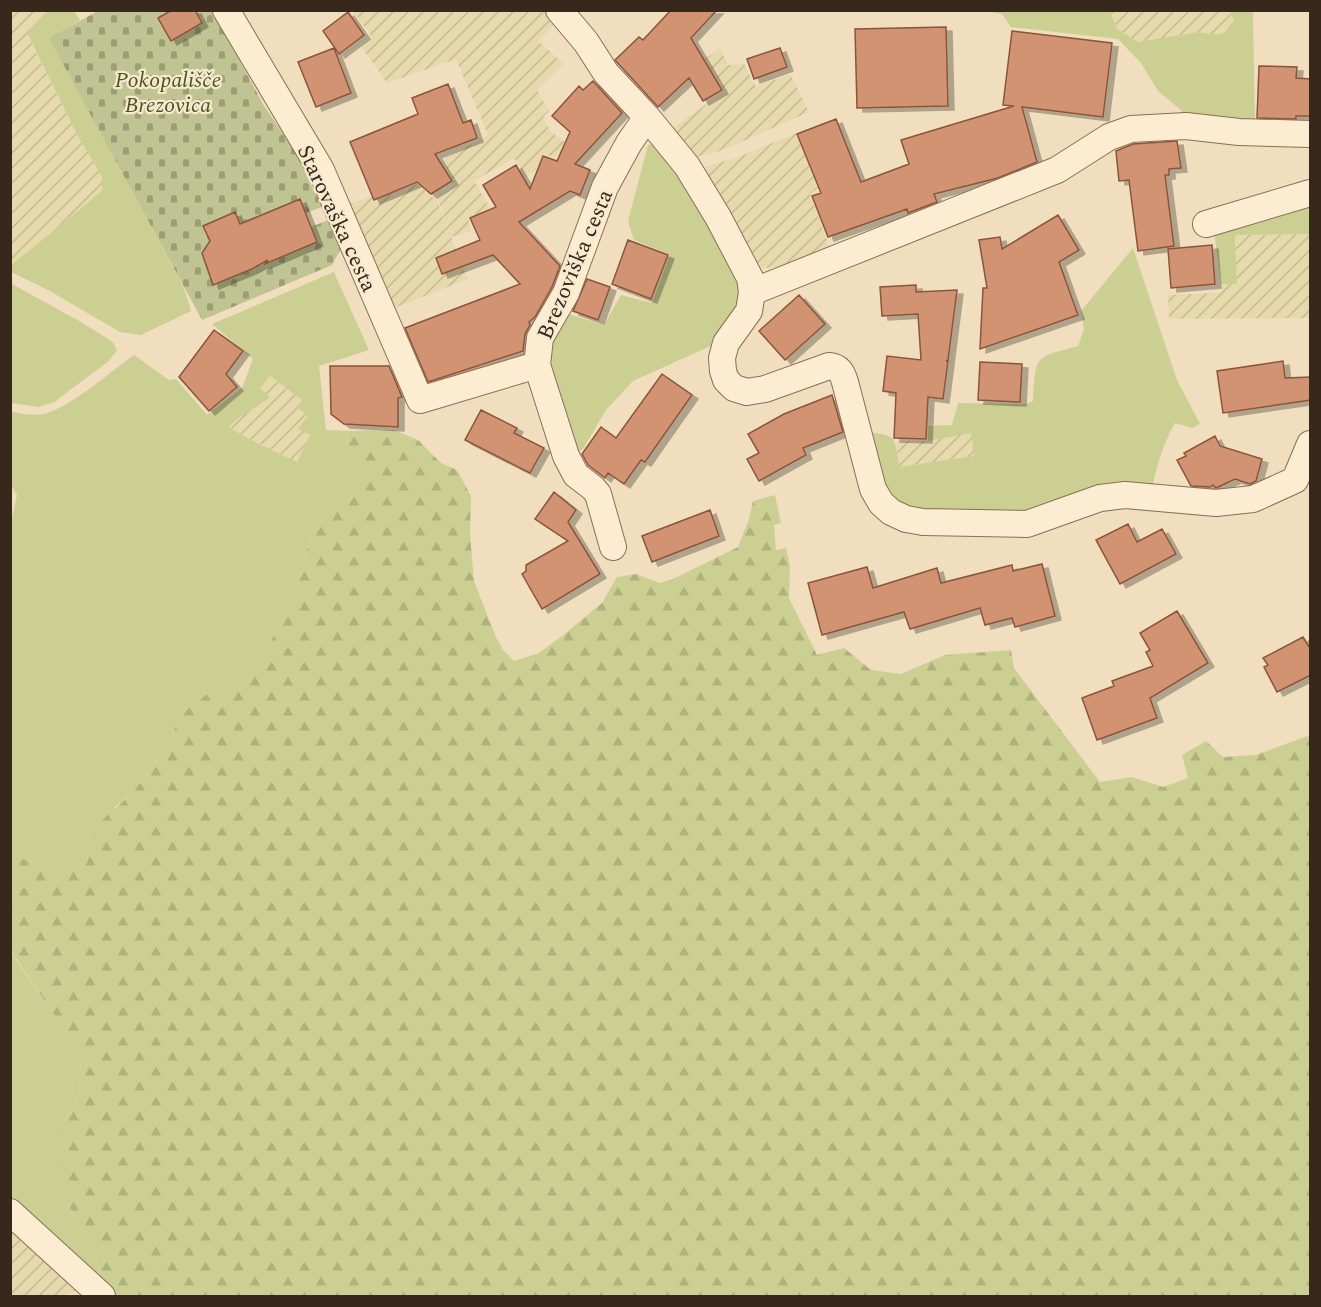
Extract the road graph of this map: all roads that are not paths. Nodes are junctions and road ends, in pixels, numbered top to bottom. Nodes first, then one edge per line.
1 (226, 10) edge
2 (559, 10) edge
3 (647, 117) junction
4 (1311, 134) edge
5 (1311, 194) edge
6 (1206, 224) dead end
7 (752, 292) junction
8 (537, 365) junction
9 (1311, 444) edge
10 (613, 547) dead end
11 (10, 1212) edge
12 (102, 1296) edge

1 - 8 street, Starovaška cesta
2 - 3 street
3 - 7 street
3 - 8 street, Brezoviška cesta
4 - 7 street
5 - 6 street
7 - 9 street
8 - 10 street, Brezoviška cesta
11 - 12 street

